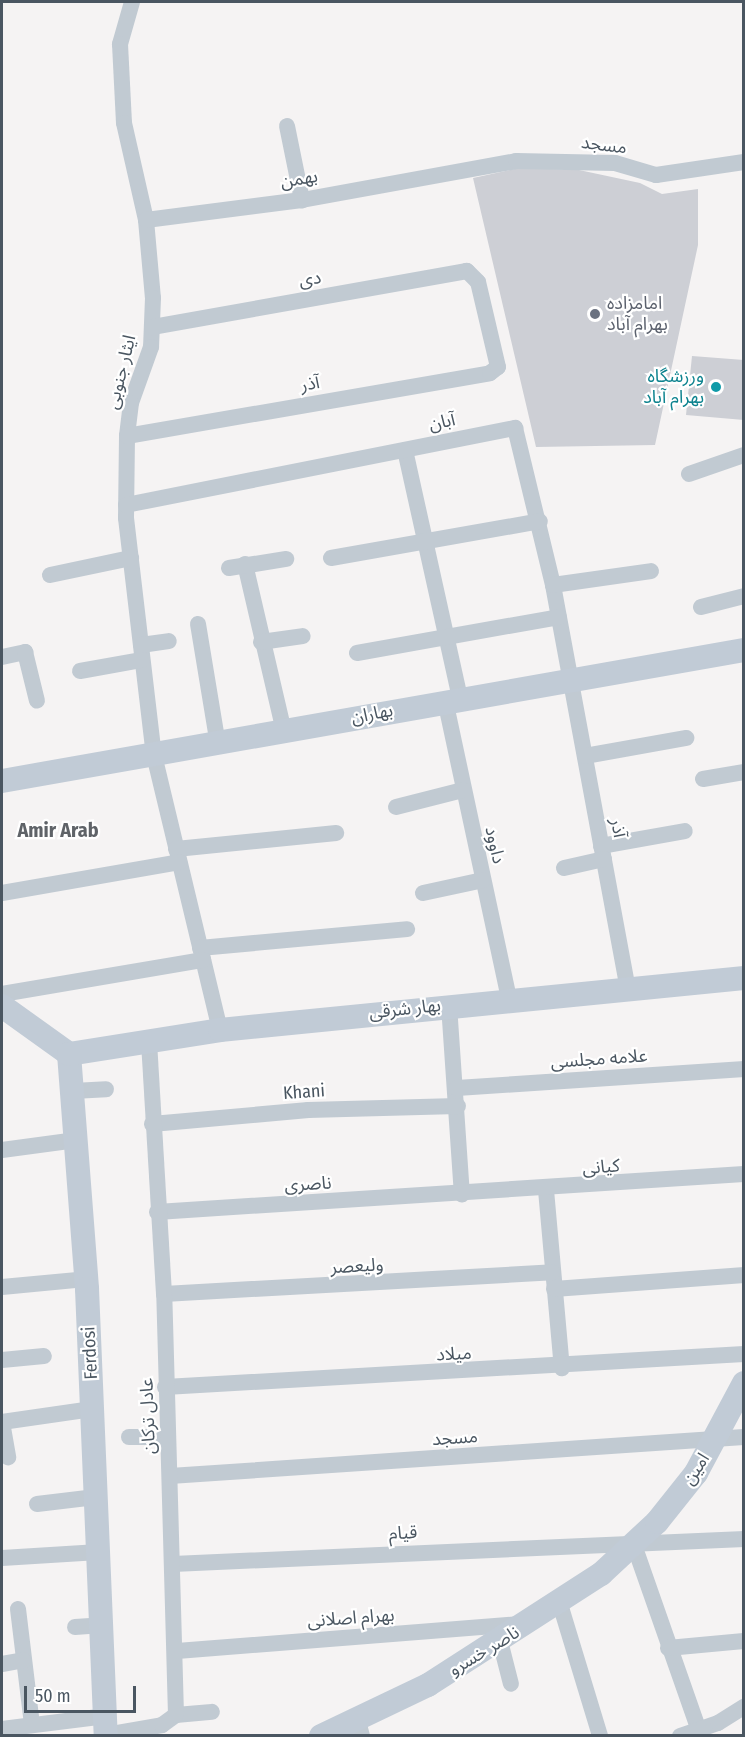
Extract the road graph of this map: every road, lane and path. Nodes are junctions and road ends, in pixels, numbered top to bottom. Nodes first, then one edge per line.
1 (132, 2) edge
2 (287, 126) dead end
3 (744, 162) edge
4 (458, 168) joint
5 (302, 200) junction
6 (146, 220) junction
7 (152, 327) junction
8 (498, 367) joint
9 (127, 436) junction
10 (405, 450) junction
11 (744, 455) edge
12 (689, 474) dead end
13 (126, 505) junction
14 (540, 521) junction
15 (424, 543) junction
16 (130, 558) junction
17 (331, 558) dead end
18 (286, 559) dead end
19 (651, 571) dead end
20 (50, 575) dead end
21 (553, 585) junction
22 (744, 596) edge
23 (701, 607) dead end
24 (559, 617) junction
25 (198, 624) dead end
26 (303, 636) dead end
27 (448, 637) junction
28 (169, 641) dead end
29 (261, 642) junction
30 (744, 650) edge
31 (141, 653) junction
32 (357, 653) dead end
33 (2, 657) edge
34 (80, 671) dead end
35 (570, 678) junction
36 (453, 699) junction
37 (37, 701) dead end
38 (284, 731) junction
39 (686, 738) dead end
40 (218, 745) junction
41 (154, 755) junction
42 (585, 756) junction
43 (744, 772) edge
44 (703, 779) dead end
45 (2, 781) edge
46 (463, 790) junction
47 (396, 807) dead end
48 (685, 831) dead end
49 (336, 833) dead end
50 (602, 853) junction
51 (177, 855) junction
52 (564, 868) dead end
53 (483, 880) junction
54 (423, 892) dead end
55 (2, 893) edge
56 (407, 929) dead end
57 (202, 954) junction
58 (744, 978) edge
59 (627, 986) junction
60 (2, 994) edge
61 (509, 998) junction
62 (449, 1005) junction
63 (6, 1016) edge
64 (220, 1030) junction
65 (149, 1042) junction
66 (69, 1054) junction
67 (744, 1069) edge
68 (457, 1088) junction
69 (106, 1089) dead end
70 (73, 1091) junction
71 (458, 1106) junction
72 (152, 1124) junction
73 (76, 1140) junction
74 (2, 1150) edge
75 (744, 1174) edge
76 (546, 1190) junction
77 (462, 1195) junction
78 (157, 1212) junction
79 (744, 1275) edge
80 (86, 1279) junction
81 (553, 1281) junction
82 (2, 1287) edge
83 (164, 1294) junction
84 (744, 1354) edge
85 (44, 1356) dead end
86 (2, 1360) edge
87 (562, 1368) junction
88 (744, 1383) edge
89 (165, 1387) junction
90 (92, 1409) junction
91 (2, 1422) edge
92 (129, 1437) dead end
93 (168, 1437) junction
94 (744, 1437) edge
95 (714, 1441) junction
96 (8, 1457) dead end
97 (170, 1476) junction
98 (96, 1497) junction
99 (38, 1504) dead end
100 (744, 1539) edge
101 (634, 1545) junction
102 (99, 1552) junction
103 (2, 1558) edge
104 (173, 1564) junction
105 (560, 1604) junction
106 (18, 1609) dead end
107 (528, 1624) junction
108 (102, 1625) junction
109 (75, 1627) dead end
110 (500, 1641) junction
111 (744, 1641) edge
112 (668, 1648) junction
113 (177, 1651) junction
114 (24, 1660) junction
115 (2, 1664) edge
116 (511, 1684) dead end
117 (744, 1707) edge
118 (212, 1712) dead end
119 (176, 1715) junction
120 (32, 1724) junction
121 (360, 1728) edge
122 (2, 1729) edge
123 (106, 1729) edge
124 (700, 1733) edge
125 (321, 1736) edge
126 (600, 1736) edge
127 (680, 1736) edge

1 - 6 street, ایثار جنوبی
2 - 5 street
3 - 4 street, مسجد
4 - 5 street, بهمن
5 - 6 street, بهمن
6 - 7 street, ایثار جنوبی
7 - 8 street, دی
7 - 9 street, ایثار جنوبی
8 - 9 street, آذر
9 - 13 street, ایثار جنوبی
10 - 13 street, آبان
10 - 14 street, آبان
10 - 15 street, داوود
11 - 12 street
13 - 16 street, ایثار جنوبی
14 - 15 street
14 - 21 street, آبان
15 - 17 street
15 - 27 street, داوود
16 - 20 street
16 - 31 street, ایثار جنوبی
18 - 29 street
19 - 21 street
21 - 24 street, آبان
22 - 23 street
24 - 27 street
24 - 35 street, آبان
25 - 40 street
26 - 29 street
27 - 32 street
27 - 36 street, داوود
28 - 31 street
29 - 38 street
30 - 35 street, بهاران
31 - 34 street
31 - 41 street, ایثار جنوبی
33 - 37 street
35 - 36 street, بهاران
35 - 42 street, آذر
36 - 38 street, بهاران
36 - 46 street, داوود
38 - 40 street, بهاران
39 - 42 street
40 - 41 street, بهاران
41 - 45 street, بهاران
41 - 51 street, ایثار جنوبی
42 - 50 street, آذر
43 - 44 street
46 - 47 street
46 - 53 street, داوود
48 - 50 street
49 - 51 street
50 - 52 street
50 - 59 street, آذر
51 - 55 street
51 - 57 street, ایثار جنوبی
53 - 54 street
53 - 61 street, داوود
56 - 57 street
57 - 60 street
57 - 64 street, ایثار جنوبی
58 - 59 street, بهار شرقی
59 - 61 street, بهار شرقی
61 - 62 street, بهار شرقی
62 - 64 street, بهار شرقی
62 - 68 street
63 - 66 street
64 - 65 street, بهار شرقی
65 - 66 street, بهار شرقی
65 - 72 street, عادل ترکان
66 - 70 street, Ferdosi
67 - 68 street, علامه مجلسی
68 - 71 street
69 - 70 street
70 - 73 street, Ferdosi
71 - 72 street, Khani
71 - 77 street
72 - 78 street, عادل ترکان
73 - 74 street
73 - 80 street, Ferdosi
75 - 76 street, کیانی
76 - 77 street, کیانی
76 - 81 street
77 - 78 street, ناصری
78 - 83 street, عادل ترکان
79 - 81 street, ولیعصر
80 - 82 street
80 - 90 street, Ferdosi
81 - 83 street, ولیعصر
81 - 87 street
83 - 89 street, عادل ترکان
84 - 87 street, میلاد
85 - 86 street
87 - 89 street, میلاد
88 - 95 street, امین
89 - 93 street, عادل ترکان
90 - 91 street
90 - 98 street, Ferdosi
91 - 96 street
92 - 93 street
93 - 97 street, عادل ترکان
94 - 95 street, مسجد
95 - 97 street, مسجد
95 - 101 street, امین
97 - 104 street, عادل ترکان
98 - 99 street
98 - 102 street, Ferdosi
100 - 101 street, قیام
101 - 104 street, قیام
101 - 105 street, ناصر خسرو
101 - 112 street
102 - 103 street
102 - 108 street, Ferdosi
104 - 113 street, عادل ترکان
105 - 107 street, ناصر خسرو
105 - 126 street
106 - 114 street
107 - 110 street, ناصر خسرو
107 - 113 street, بهرام اصلانی
108 - 109 street
108 - 123 street, Ferdosi
110 - 116 street
110 - 121 street, ناصر خسرو
111 - 112 street
112 - 124 street
113 - 119 street, عادل ترکان
114 - 115 street
114 - 120 street
117 - 124 street
118 - 119 street
119 - 123 street
120 - 122 street
120 - 123 street
121 - 125 street, ناصر خسرو
124 - 127 street

